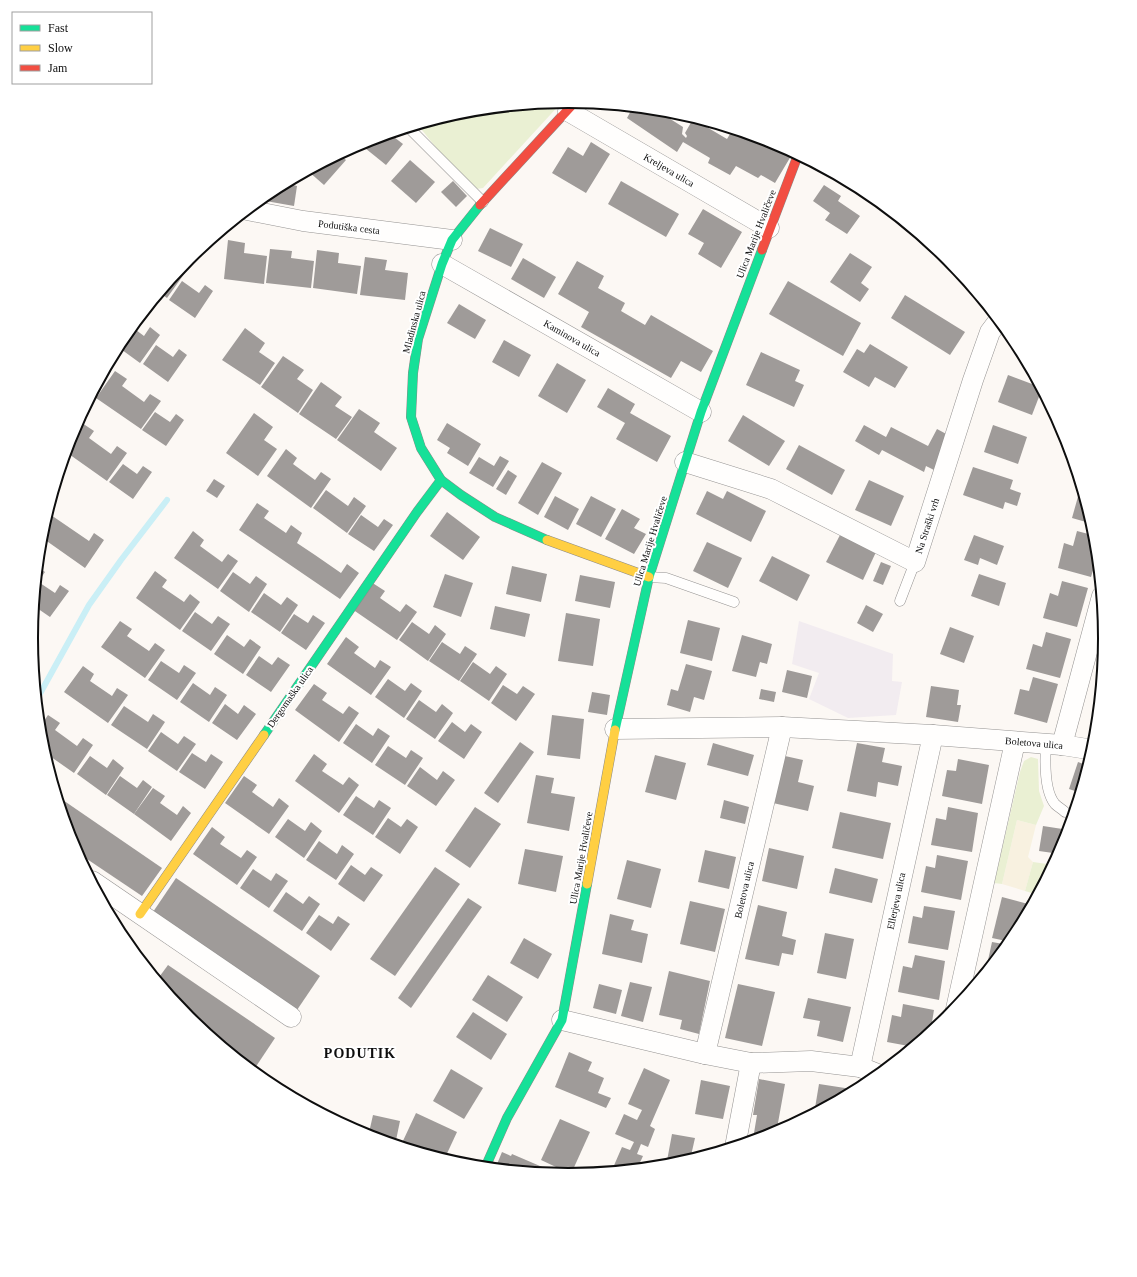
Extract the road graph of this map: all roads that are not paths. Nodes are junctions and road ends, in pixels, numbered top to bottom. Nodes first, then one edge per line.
1 (570, 108) edge
2 (576, 108) edge
3 (413, 131) edge
4 (796, 160) edge
5 (483, 202) junction
6 (255, 212) edge
7 (769, 228) junction
8 (452, 240) junction
9 (442, 264) junction
10 (996, 325) edge
11 (701, 412) junction
12 (685, 462) junction
13 (441, 480) junction
14 (915, 562) junction
15 (649, 577) junction
16 (900, 600) dead end
17 (734, 602) dead end
18 (1098, 608) edge
19 (782, 727) junction
20 (615, 729) junction
21 (932, 735) junction
22 (1015, 742) junction
23 (1054, 745) junction
24 (1087, 749) edge
25 (1065, 812) dead end
26 (100, 886) edge
27 (140, 914) junction
28 (959, 998) edge
29 (290, 1017) dead end
30 (562, 1020) junction
31 (705, 1054) junction
32 (751, 1063) junction
33 (873, 1072) edge
34 (871, 1074) edge
35 (735, 1142) edge
36 (488, 1162) edge

1 - 5 street, Mladinska ulica
2 - 7 street, Kreljeva ulica
3 - 5 lane
4 - 7 street, Ulica Marije Hvaličeve
5 - 8 street, Mladinska ulica
6 - 8 street, Podutiška cesta
7 - 11 street, Ulica Marije Hvaličeve
8 - 9 street, Mladinska ulica
9 - 11 street, Kaminova ulica
9 - 13 street, Mladinska ulica
10 - 14 street, Na Straški vrh
11 - 12 street, Ulica Marije Hvaličeve
12 - 14 street, Na Straški vrh
12 - 15 street, Ulica Marije Hvaličeve
13 - 15 street, Mladinska ulica
13 - 27 street, Dergomaška ulica
14 - 16 lane
15 - 17 lane
15 - 20 street, Ulica Marije Hvaličeve
18 - 23 street
19 - 20 street, Boletova ulica
19 - 21 street, Boletova ulica
19 - 31 street, Boletova ulica
20 - 30 street, Ulica Marije Hvaličeve
21 - 22 street, Boletova ulica
21 - 33 street, Ellerjeva ulica
22 - 23 street, Boletova ulica
22 - 28 street
23 - 24 street, Boletova ulica
23 - 25 lane
26 - 27 street
27 - 29 street
30 - 31 street, Ellerjeva ulica
30 - 36 street, Ulica Marije Hvaličeve
31 - 32 street, Ellerjeva ulica
32 - 34 street, Ellerjeva ulica
32 - 35 street

